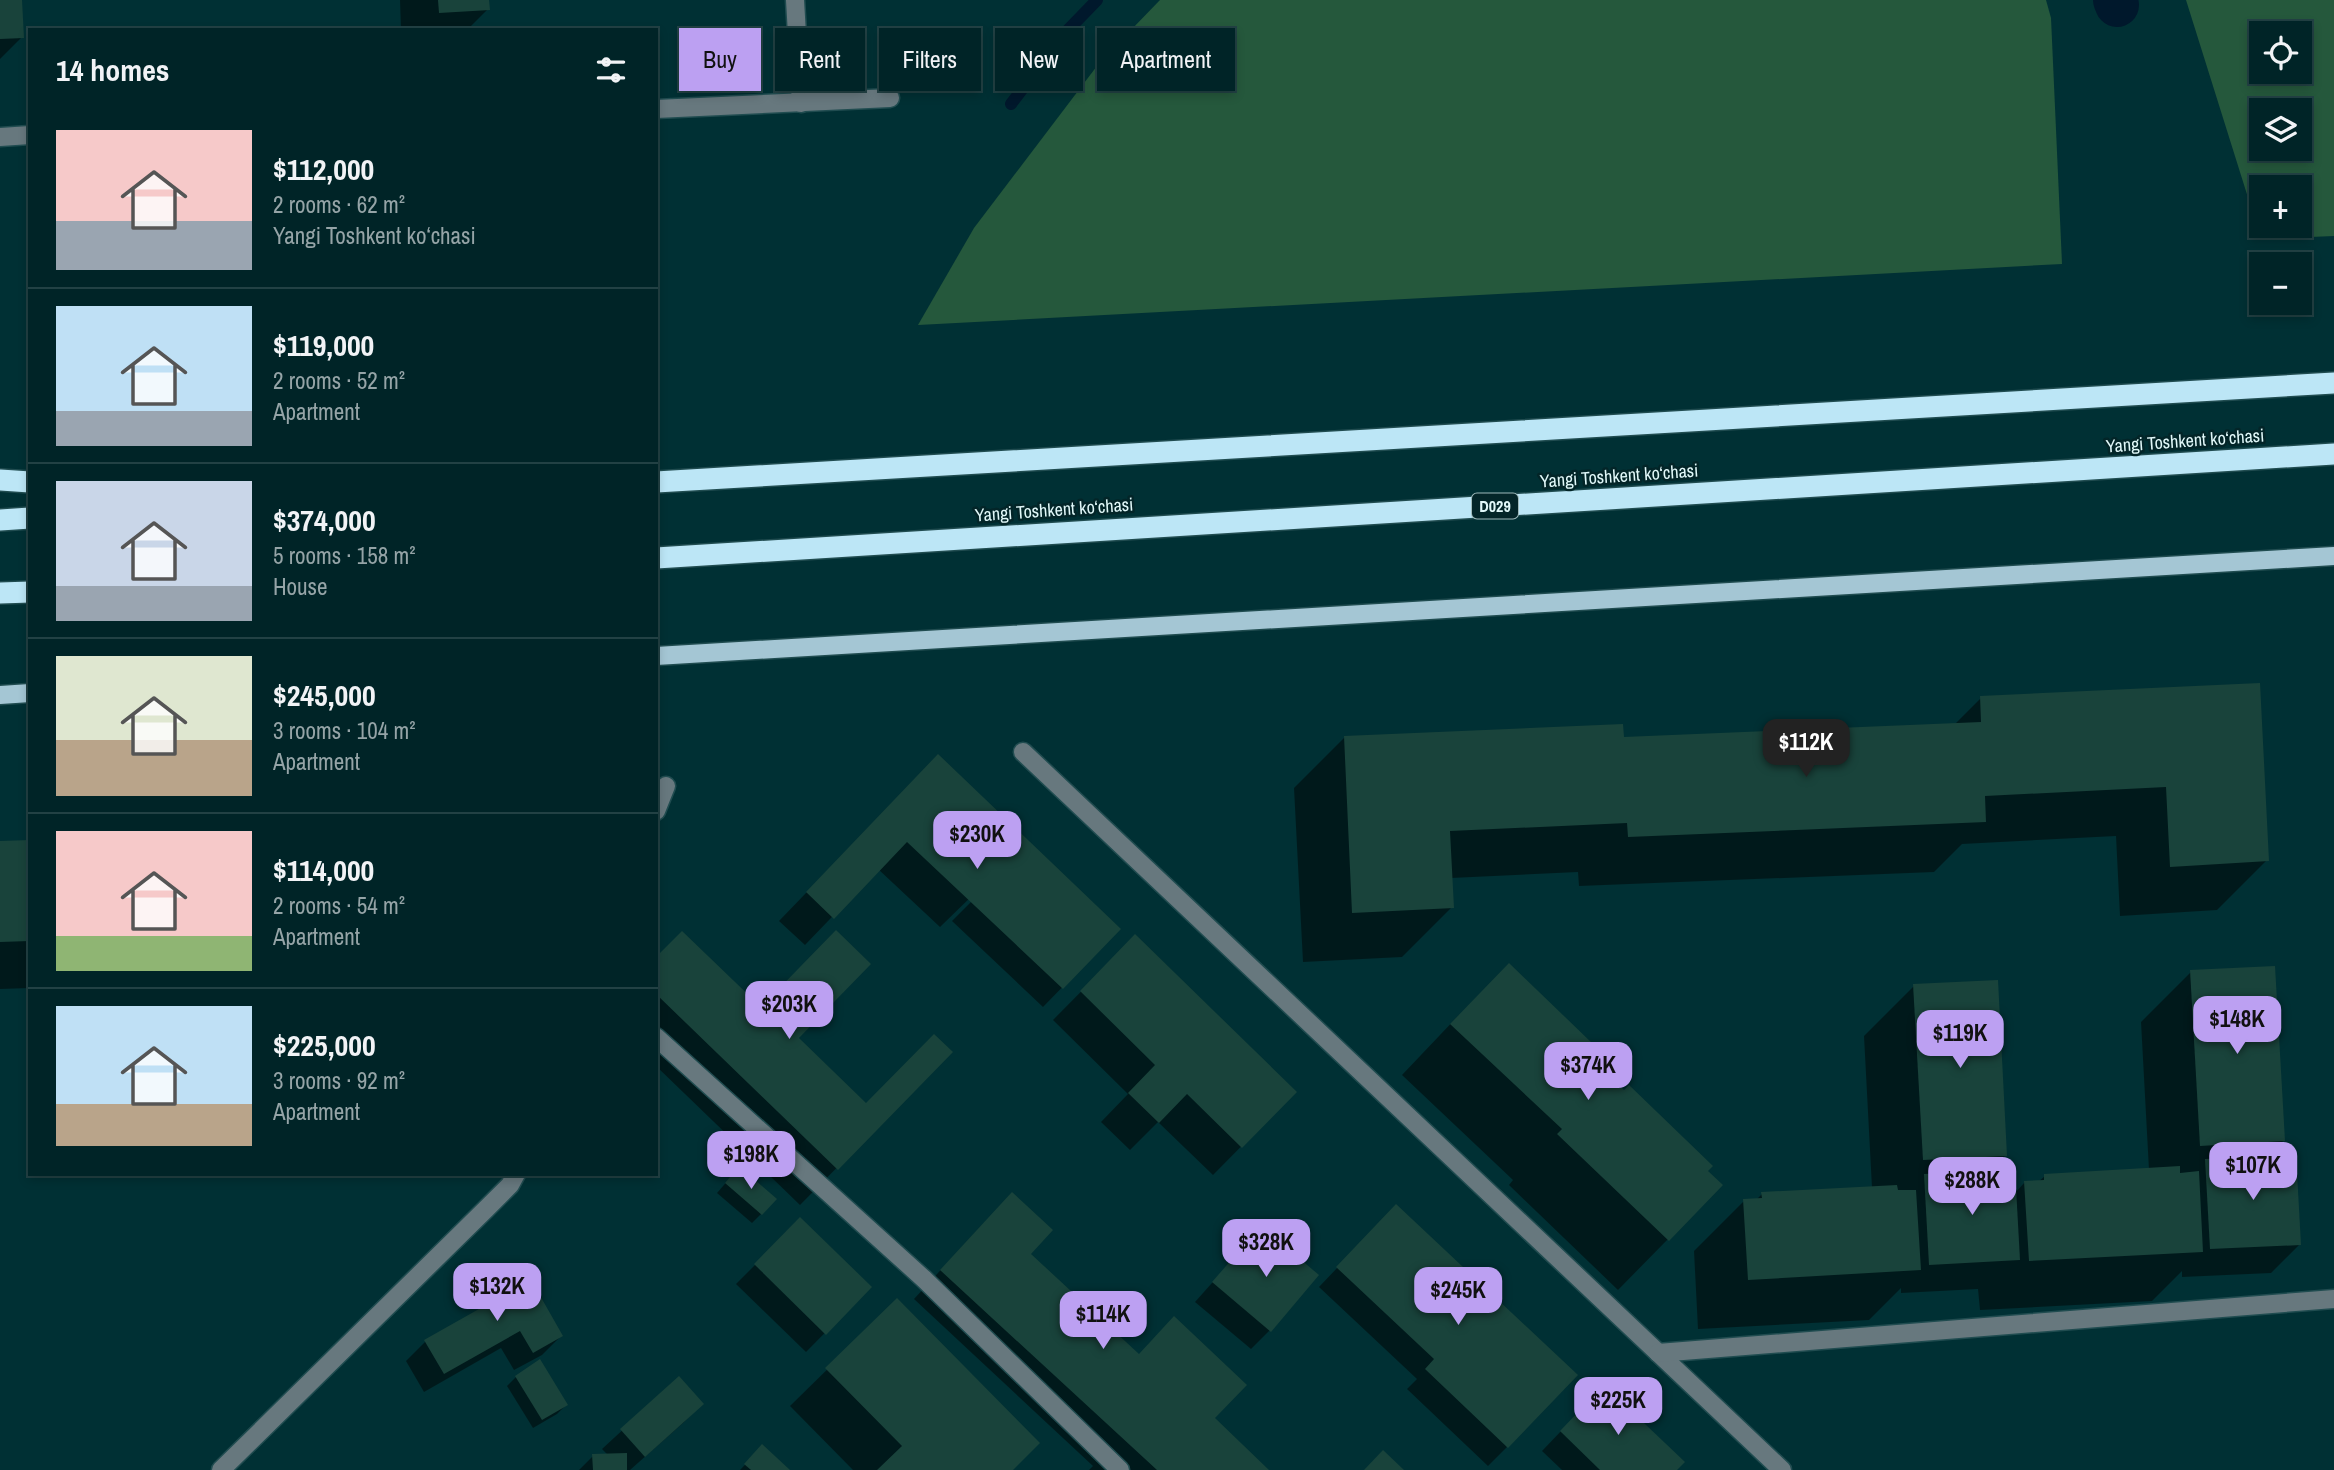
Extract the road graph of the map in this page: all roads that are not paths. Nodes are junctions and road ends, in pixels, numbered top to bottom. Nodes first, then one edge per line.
1 (795, 0) edge
2 (890, 98) dead end
3 (801, 103) junction
4 (658, 109) edge
5 (28, 135) edge
6 (0, 137) edge
7 (2334, 383) edge
8 (2334, 454) edge
9 (0, 480) edge
10 (28, 482) edge
11 (658, 482) edge
12 (28, 519) edge
13 (0, 520) edge
14 (2334, 556) edge
15 (658, 558) edge
16 (28, 592) edge
17 (0, 593) edge
18 (658, 656) edge
19 (28, 693) edge
20 (0, 695) edge
21 (1023, 752) dead end
22 (666, 786) dead end
23 (658, 806) edge
24 (658, 1039) edge
25 (515, 1176) edge
26 (2334, 1299) edge
27 (1658, 1353) junction
28 (221, 1470) edge
29 (1120, 1470) edge
30 (1782, 1470) edge

1 - 3 street
2 - 3 street
3 - 4 street
5 - 6 street
7 - 11 highway
8 - 15 highway, Yangi Toshkent ko‘chasi / D029
9 - 10 highway
12 - 13 highway
14 - 18 main road
16 - 17 highway
19 - 20 main road
21 - 27 street
22 - 23 street
24 - 29 street
25 - 28 street
26 - 27 street
27 - 30 street

